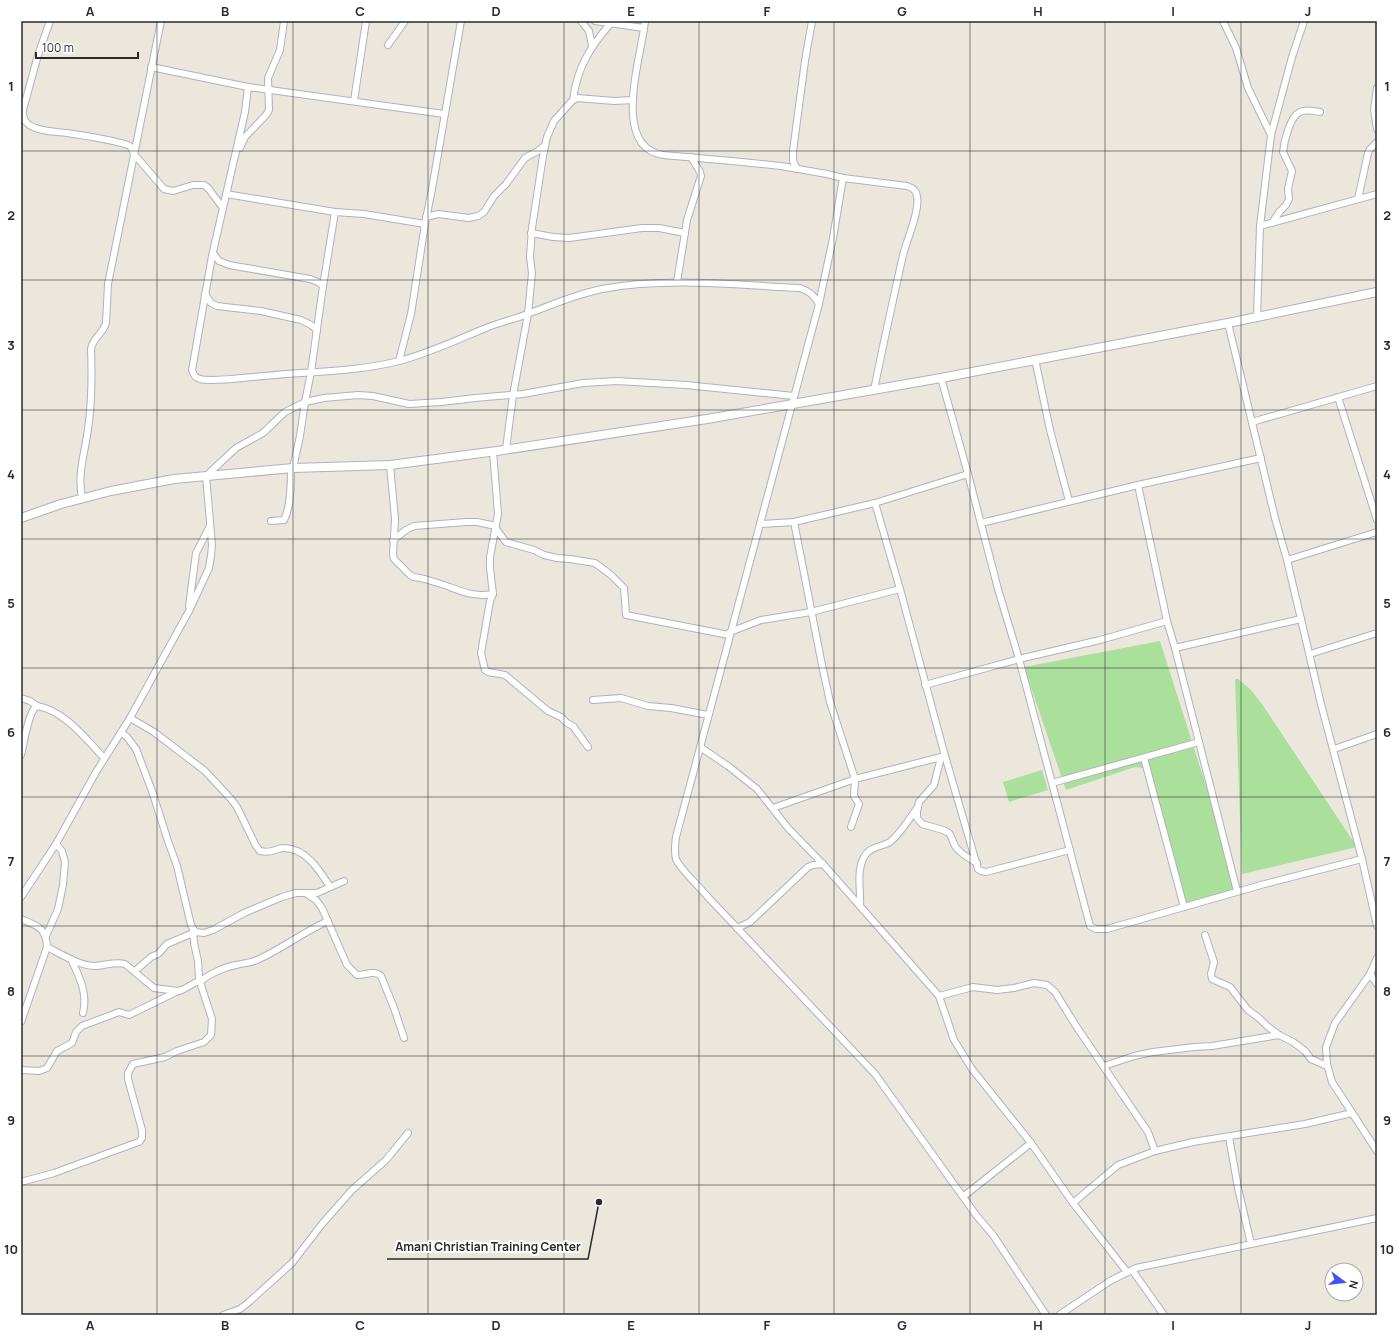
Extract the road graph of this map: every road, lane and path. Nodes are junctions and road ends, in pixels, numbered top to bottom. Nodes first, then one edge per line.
1 (50, 21) edge
2 (161, 21) edge
3 (284, 21) edge
4 (366, 21) edge
5 (405, 21) edge
6 (461, 21) edge
7 (581, 21) edge
8 (595, 21) edge
9 (645, 21) edge
10 (812, 21) edge
11 (1223, 21) edge
12 (1304, 21) edge
13 (611, 23) junction
14 (644, 28) junction
15 (388, 45) dead end
16 (592, 46) junction
17 (151, 67) junction
18 (248, 87) junction
19 (1377, 88) edge
20 (267, 89) junction
21 (573, 100) junction
22 (633, 100) junction
23 (354, 102) junction
24 (1320, 112) dead end
25 (444, 114) junction
26 (1377, 129) edge
27 (1270, 135) junction
28 (1377, 142) edge
29 (545, 145) junction
30 (134, 154) junction
31 (235, 156) junction
32 (691, 157) junction
33 (793, 157) junction
34 (781, 166) junction
35 (797, 169) junction
36 (844, 178) junction
37 (226, 194) junction
38 (1377, 194) edge
39 (1358, 199) junction
40 (223, 208) junction
41 (335, 212) junction
42 (425, 221) junction
43 (1272, 223) junction
44 (1260, 226) junction
45 (531, 233) junction
46 (685, 233) junction
47 (213, 253) junction
48 (677, 282) junction
49 (323, 286) junction
50 (1377, 292) edge
51 (205, 294) junction
52 (818, 304) junction
53 (528, 314) junction
54 (1257, 318) junction
55 (1228, 323) junction
56 (317, 330) junction
57 (1035, 359) junction
58 (399, 361) junction
59 (312, 372) junction
60 (941, 378) junction
61 (1377, 386) edge
62 (874, 390) junction
63 (514, 395) junction
64 (1338, 397) junction
65 (793, 400) junction
66 (305, 402) junction
67 (1252, 422) junction
68 (506, 449) junction
69 (492, 451) junction
70 (1261, 458) junction
71 (390, 465) junction
72 (292, 468) junction
73 (968, 474) junction
74 (206, 476) junction
75 (1138, 485) junction
76 (82, 498) junction
77 (1069, 501) junction
78 (876, 503) junction
79 (21, 518) edge
80 (1377, 520) edge
81 (271, 521) dead end
82 (794, 522) junction
83 (981, 523) junction
84 (760, 524) junction
85 (210, 526) junction
86 (496, 528) junction
87 (1377, 532) edge
88 (394, 540) junction
89 (1287, 560) junction
90 (900, 589) junction
91 (493, 594) junction
92 (189, 610) junction
93 (811, 612) junction
94 (1301, 619) junction
95 (1167, 621) junction
96 (730, 633) junction
97 (1377, 633) edge
98 (1175, 648) junction
99 (1310, 654) junction
100 (1019, 659) junction
101 (925, 684) junction
102 (21, 698) edge
103 (593, 700) dead end
104 (37, 706) junction
105 (708, 715) junction
106 (130, 718) junction
107 (121, 732) junction
108 (1377, 734) edge
109 (1199, 742) junction
110 (588, 747) dead end
111 (700, 747) junction
112 (1334, 749) junction
113 (21, 754) edge
114 (943, 757) junction
115 (104, 758) junction
116 (1144, 758) junction
117 (855, 779) junction
118 (1052, 783) junction
119 (917, 807) junction
120 (773, 808) junction
121 (851, 827) dead end
122 (56, 844) junction
123 (1070, 850) junction
124 (1362, 858) junction
125 (976, 863) junction
126 (823, 864) junction
127 (344, 881) dead end
128 (330, 887) junction
129 (1237, 891) junction
130 (305, 893) junction
131 (21, 897) edge
132 (860, 906) junction
133 (1184, 907) junction
134 (21, 918) edge
135 (328, 921) junction
136 (1377, 926) edge
137 (737, 928) junction
138 (193, 932) junction
139 (1206, 935) dead end
140 (46, 936) junction
141 (47, 947) junction
142 (1377, 958) edge
143 (71, 959) junction
144 (135, 970) junction
145 (1370, 974) junction
146 (200, 981) junction
147 (1377, 984) edge
148 (178, 991) junction
149 (939, 996) junction
150 (83, 1013) dead end
151 (21, 1022) edge
152 (1279, 1035) junction
153 (404, 1038) dead end
154 (1104, 1066) junction
155 (1328, 1066) junction
156 (21, 1070) edge
157 (1352, 1114) junction
158 (408, 1133) dead end
159 (1229, 1137) junction
160 (1031, 1143) junction
161 (1377, 1150) edge
162 (1155, 1151) junction
163 (21, 1182) edge
164 (964, 1196) junction
165 (1073, 1203) junction
166 (1377, 1218) edge
167 (1251, 1244) junction
168 (1129, 1271) junction
169 (223, 1315) edge
170 (1046, 1315) edge
171 (1059, 1315) edge
172 (1164, 1315) edge

1 - 30 street
2 - 17 street
3 - 20 street
4 - 23 street
5 - 15 street
6 - 25 street
7 - 16 street
8 - 13 street
9 - 14 street
10 - 33 street
11 - 27 street
12 - 27 street
13 - 14 street
13 - 16 street
14 - 22 street
16 - 21 street
17 - 18 street
17 - 30 street
18 - 20 street
18 - 31 street
19 - 26 street
20 - 23 street
20 - 31 street
21 - 22 street
21 - 29 street
22 - 32 street
23 - 25 street
24 - 43 street
25 - 42 street
27 - 44 street
28 - 39 street
29 - 42 street
29 - 45 street
30 - 40 street
30 - 76 street
31 - 37 street
32 - 34 street
32 - 46 street
33 - 34 street
33 - 35 street
34 - 35 street
35 - 36 street
36 - 52 street
36 - 62 street
37 - 40 street
37 - 41 street
38 - 39 street
39 - 43 street
40 - 47 street
41 - 42 street
41 - 49 street
42 - 58 street
43 - 44 street
44 - 54 street
45 - 46 street
45 - 53 street
46 - 48 street
47 - 49 street
47 - 51 street
48 - 52 street
48 - 53 street
49 - 56 street
50 - 54 street
51 - 56 street
51 - 59 street
52 - 65 street
53 - 58 street
53 - 63 street
54 - 55 street
55 - 57 street
55 - 67 street
56 - 59 street
57 - 60 street
57 - 77 street
58 - 59 street
59 - 66 street
60 - 62 street
60 - 73 street
61 - 64 street
62 - 65 street
63 - 65 street
63 - 66 street
63 - 68 street
64 - 67 street
64 - 80 street
65 - 68 street
65 - 84 street
66 - 72 street
66 - 74 street
67 - 70 street
68 - 69 street
69 - 71 street
69 - 86 street
70 - 75 street
70 - 89 street
71 - 72 street
71 - 88 street
72 - 74 street
72 - 81 street
73 - 78 street
73 - 83 street
74 - 76 street
74 - 85 street
75 - 77 street
75 - 95 street
76 - 79 street
77 - 83 street
78 - 82 street
78 - 90 street
82 - 84 street
82 - 93 street
83 - 100 street
84 - 96 street
85 - 92 street
85 - 92 street
86 - 88 street
86 - 91 street
86 - 96 street
87 - 89 street
88 - 91 street
89 - 94 street
90 - 93 street
90 - 101 street
91 - 110 street
92 - 106 street
93 - 96 street
93 - 117 street
94 - 98 street
94 - 99 street
95 - 98 street
95 - 100 street
96 - 105 street
97 - 99 street
98 - 109 street
99 - 112 street
100 - 101 street
100 - 118 street
101 - 114 street
102 - 104 street
103 - 105 street
104 - 113 street
104 - 115 street
105 - 111 street
106 - 107 street
106 - 128 street
107 - 115 street
107 - 138 street
108 - 112 street
109 - 116 street
109 - 129 street
111 - 120 street
111 - 137 street
112 - 124 street
114 - 117 street
114 - 119 street
114 - 125 street
115 - 122 street
116 - 118 street
116 - 133 street
117 - 120 street
117 - 121 street
118 - 123 street
119 - 125 street
119 - 132 street
120 - 126 street
122 - 131 street
122 - 140 street
123 - 125 street
123 - 133 street
124 - 129 street
124 - 136 street
126 - 132 street
126 - 137 street
127 - 128 street
128 - 130 street
129 - 133 street
130 - 135 street
130 - 138 street
132 - 149 street
134 - 140 street
135 - 146 street
135 - 153 street
137 - 164 street
138 - 144 street
138 - 146 street
139 - 152 street
140 - 141 street
141 - 143 street
141 - 151 street
142 - 145 street
143 - 144 street
143 - 150 street
144 - 148 street
145 - 147 street
145 - 155 street
146 - 148 street
146 - 163 street
148 - 156 street
149 - 154 street
149 - 160 street
152 - 154 street
152 - 155 street
154 - 162 street
155 - 157 street
157 - 159 street
157 - 161 street
158 - 169 street
159 - 162 street
159 - 167 street
160 - 164 street
160 - 165 street
162 - 165 street
164 - 170 street
165 - 168 street
166 - 167 street
167 - 168 street
168 - 171 street
168 - 172 street

